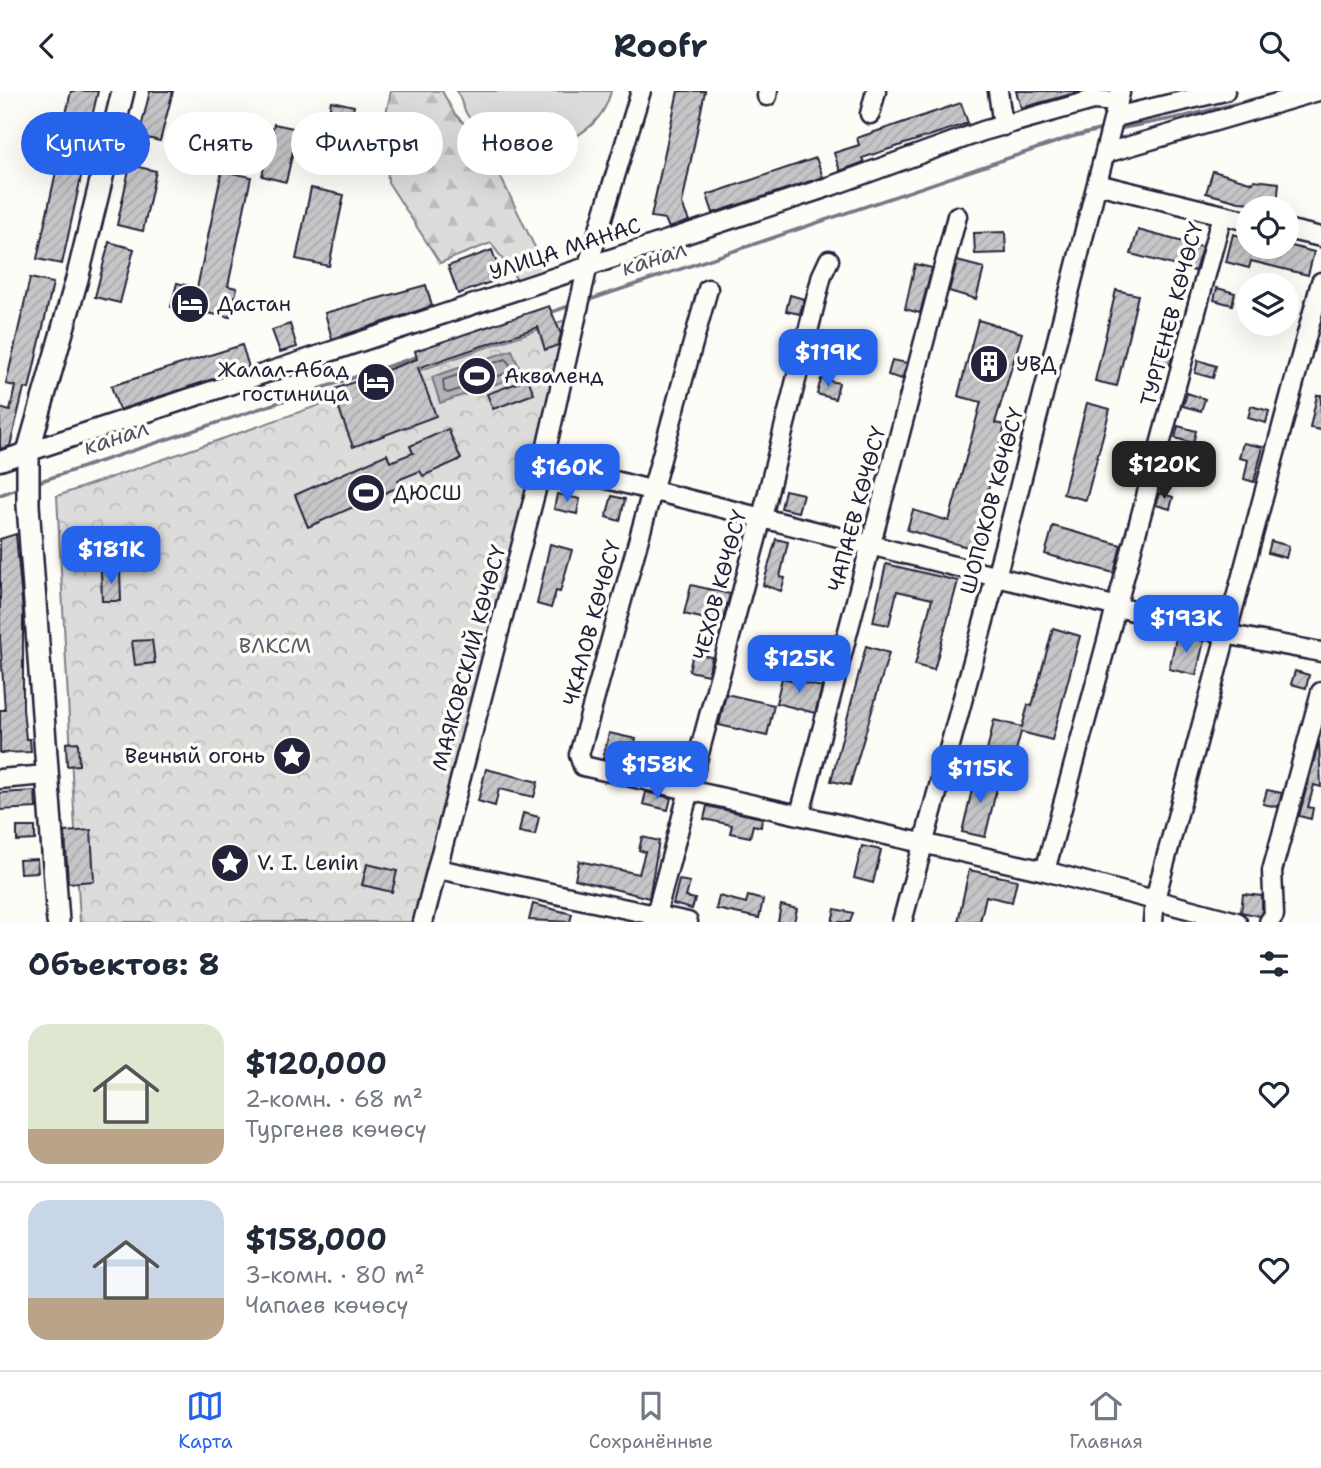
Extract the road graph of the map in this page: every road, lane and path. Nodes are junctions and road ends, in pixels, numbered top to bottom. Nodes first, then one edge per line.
1 (123, 91) edge
2 (641, 91) edge
3 (876, 91) edge
4 (998, 91) edge
5 (1225, 91) edge
6 (1318, 91) edge
7 (1117, 107) edge
8 (870, 114) dead end
9 (1003, 126) junction
10 (1107, 145) junction
11 (1097, 184) junction
12 (1222, 215) junction
13 (957, 216) dead end
14 (1236, 218) edge
15 (1299, 232) edge
16 (1321, 237) edge
17 (829, 260) dead end
18 (588, 265) junction
19 (1321, 282) edge
20 (708, 289) dead end
21 (28, 452) junction
22 (0, 461) edge
23 (543, 463) junction
24 (652, 490) junction
25 (762, 517) junction
26 (871, 543) junction
27 (996, 574) junction
28 (1117, 605) junction
29 (1225, 634) junction
30 (1321, 652) edge
31 (1321, 692) edge
32 (46, 775) junction
33 (0, 779) edge
34 (689, 789) junction
35 (800, 814) junction
36 (922, 843) junction
37 (438, 869) junction
38 (1045, 871) junction
39 (1154, 899) junction
40 (655, 919) edge
41 (58, 922) edge
42 (423, 922) edge
43 (688, 922) edge
44 (902, 922) edge
45 (1153, 922) edge
46 (1237, 922) edge
47 (1269, 922) edge

1 - 21 main road
2 - 18 street
3 - 8 street
4 - 9 street
5 - 7 street, УЛИЦА МАНАС
6 - 10 street
7 - 9 street, УЛИЦА МАНАС
7 - 10 street, ШОПОКОВ КӨЧӨСҮ
9 - 18 street, УЛИЦА МАНАС
10 - 11 street, ШОПОКОВ КӨЧӨСҮ
11 - 12 street
11 - 27 street, ШОПОКОВ КӨЧӨСҮ
12 - 14 street
12 - 28 street, ТУРГЕНЕВ КӨЧӨСҮ
13 - 26 street, ЧАПАЕВ КӨЧӨСҮ
15 - 16 street
17 - 25 street, ЧЕХОВ КӨЧӨСҮ
18 - 21 street, УЛИЦА МАНАС
18 - 23 street, МАЯКОВСКИЙ КӨЧӨСҮ
19 - 29 street
20 - 24 street, ЧКАЛОВ КӨЧӨСҮ
21 - 22 street, УЛИЦА МАНАС
21 - 32 main road
23 - 24 street
23 - 37 street, МАЯКОВСКИЙ КӨЧӨСҮ
24 - 25 street
24 - 34 street, ЧКАЛОВ КӨЧӨСҮ
25 - 26 street
25 - 34 street, ЧЕХОВ КӨЧӨСҮ
26 - 27 street
26 - 35 street, ЧАПАЕВ КӨЧӨСҮ
27 - 28 street
27 - 36 street, ШОПОКОВ КӨЧӨСҮ
28 - 29 street
28 - 38 street, ТУРГЕНЕВ КӨЧӨСҮ
29 - 30 street
29 - 39 street
31 - 47 street
32 - 33 street
32 - 41 main road
34 - 35 street
34 - 40 street, ЧЕХОВ КӨЧӨСҮ
35 - 36 street
36 - 38 street
36 - 44 street, ШОПОКОВ КӨЧӨСҮ
37 - 40 street
37 - 42 street, МАЯКОВСКИЙ КӨЧӨСҮ
38 - 39 street
39 - 45 street
39 - 46 street
40 - 43 street

